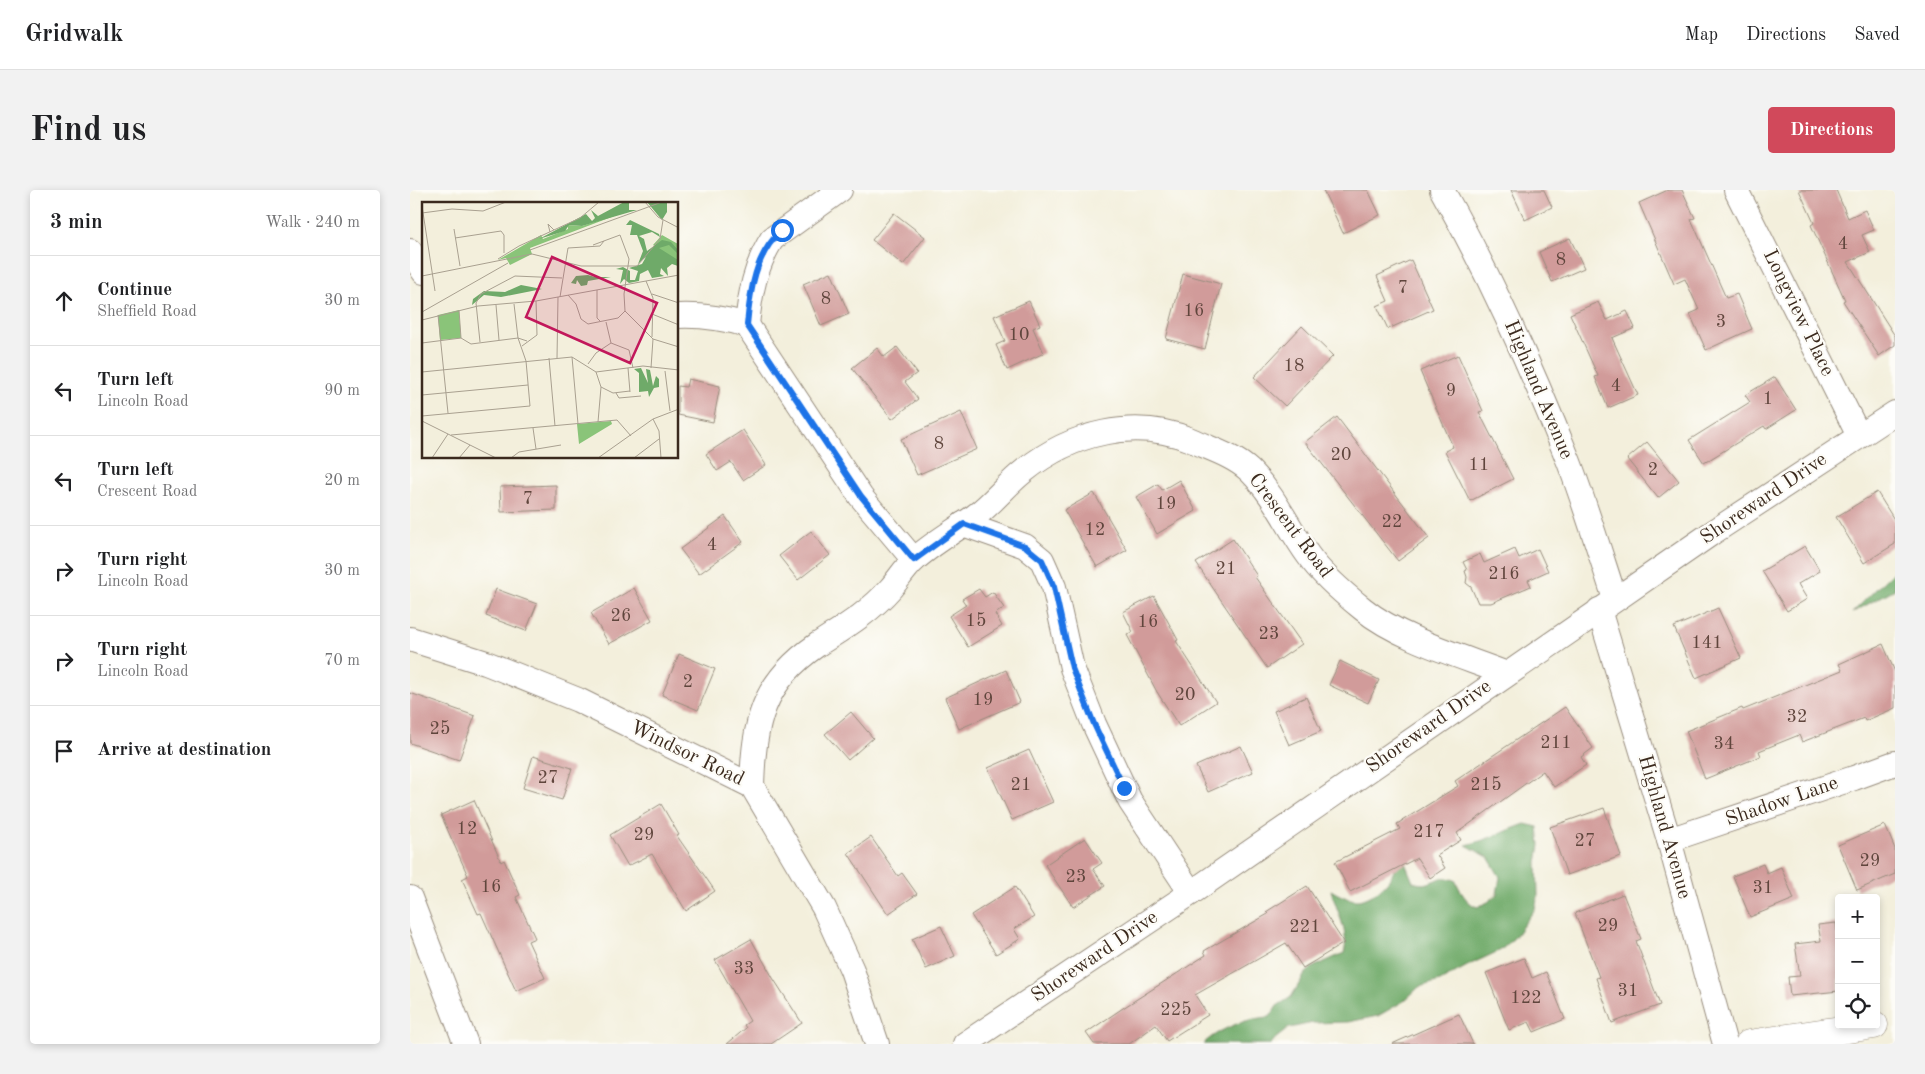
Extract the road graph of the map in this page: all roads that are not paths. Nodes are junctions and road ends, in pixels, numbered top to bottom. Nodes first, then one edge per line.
1 (840, 190) edge
2 (1442, 190) edge
3 (1736, 190) edge
4 (410, 251) edge
5 (422, 269) edge
6 (679, 316) edge
7 (747, 325) junction
8 (1895, 413) edge
9 (1859, 436) junction
10 (964, 524) junction
11 (914, 560) junction
12 (1607, 604) junction
13 (410, 639) edge
14 (1507, 674) junction
15 (1895, 763) edge
16 (752, 786) junction
17 (1669, 840) junction
18 (1191, 893) junction
19 (410, 898) edge
20 (1895, 1022) edge
21 (1880, 1024) edge
22 (1848, 1029) edge
23 (466, 1044) edge
24 (877, 1044) edge
25 (965, 1044) edge
26 (1725, 1044) edge
27 (1749, 1044) edge

1 - 7 street
2 - 12 street, Highland Avenue
3 - 9 street, Longview Place
4 - 5 street
6 - 7 street
7 - 11 street
8 - 9 street, Shoreward Drive
9 - 12 street, Shoreward Drive
10 - 11 street, Crescent Road
10 - 14 street, Crescent Road
10 - 18 street
11 - 16 street, Crescent Road
12 - 14 street, Shoreward Drive
12 - 17 street, Highland Avenue
13 - 16 street, Windsor Road
14 - 18 street, Shoreward Drive
15 - 17 street, Shadow Lane
16 - 24 street, Windsor Road
17 - 26 street, Highland Avenue
18 - 25 street, Shoreward Drive
19 - 23 street
20 - 21 street
22 - 27 street

